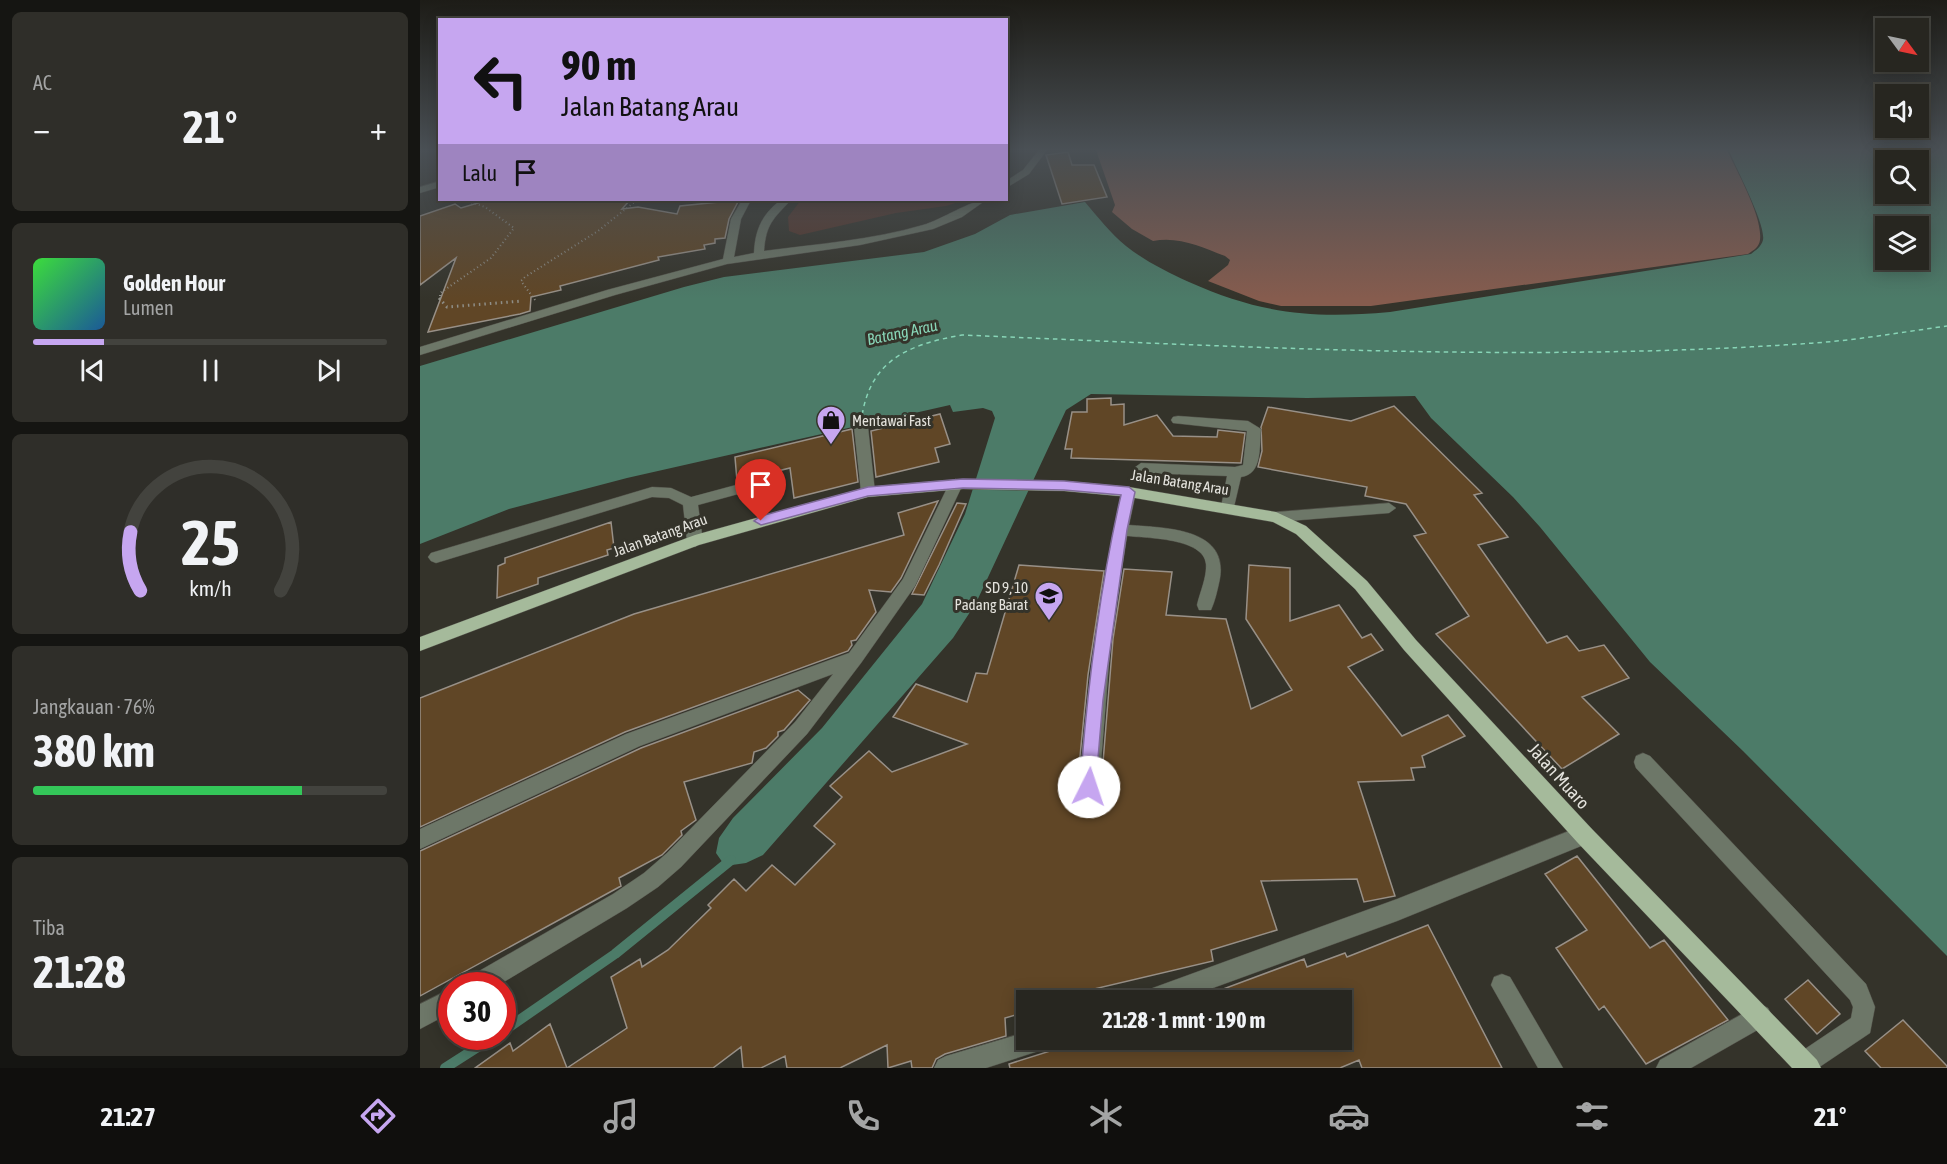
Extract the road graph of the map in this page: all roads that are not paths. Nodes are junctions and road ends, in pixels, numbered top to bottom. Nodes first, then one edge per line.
1 (745, 201) edge
2 (785, 201) edge
3 (980, 201) edge
4 (759, 256) junction
5 (728, 261) junction
6 (420, 351) edge
7 (1178, 420) dead end
8 (861, 427) dead end
9 (1141, 468) dead end
10 (1235, 472) junction
11 (766, 482) dead end
12 (959, 484) junction
13 (868, 492) junction
14 (1129, 492) junction
15 (690, 502) junction
16 (1228, 507) junction
17 (1389, 508) dead end
18 (1276, 516) junction
19 (1120, 530) junction
20 (695, 540) junction
21 (436, 557) dead end
22 (1205, 604) dead end
23 (420, 644) edge
24 (855, 658) junction
25 (1643, 762) dead end
26 (1089, 787) dead end
27 (1584, 836) junction
28 (420, 839) edge
29 (499, 972) edge
30 (1502, 986) dead end
31 (1177, 990) edge
32 (438, 1007) edge
33 (1760, 1016) junction
34 (420, 1017) edge
35 (1016, 1047) edge
36 (1807, 1066) edge
37 (946, 1068) edge
38 (1551, 1068) edge
39 (1668, 1068) edge

1 - 5 street
2 - 4 street
3 - 4 street
4 - 5 street
5 - 6 street
7 - 10 street
8 - 13 street
9 - 10 street
10 - 16 street
11 - 15 street
12 - 13 main road, Jalan Batang Arau
12 - 14 main road, Jalan Batang Arau
12 - 24 street
13 - 20 main road, Jalan Batang Arau
14 - 16 main road, Jalan Batang Arau
14 - 19 street
15 - 20 street
15 - 21 street
16 - 18 main road, Jalan Batang Arau
17 - 18 street
18 - 27 main road, Jalan Muaro
19 - 22 street
19 - 26 street
20 - 23 main road, Jalan Batang Arau
24 - 28 street
24 - 29 street
25 - 36 street
27 - 31 street
27 - 33 main road, Jalan Muaro
30 - 38 street
32 - 34 street
33 - 36 main road, Jalan Muaro
33 - 39 street
35 - 37 street

